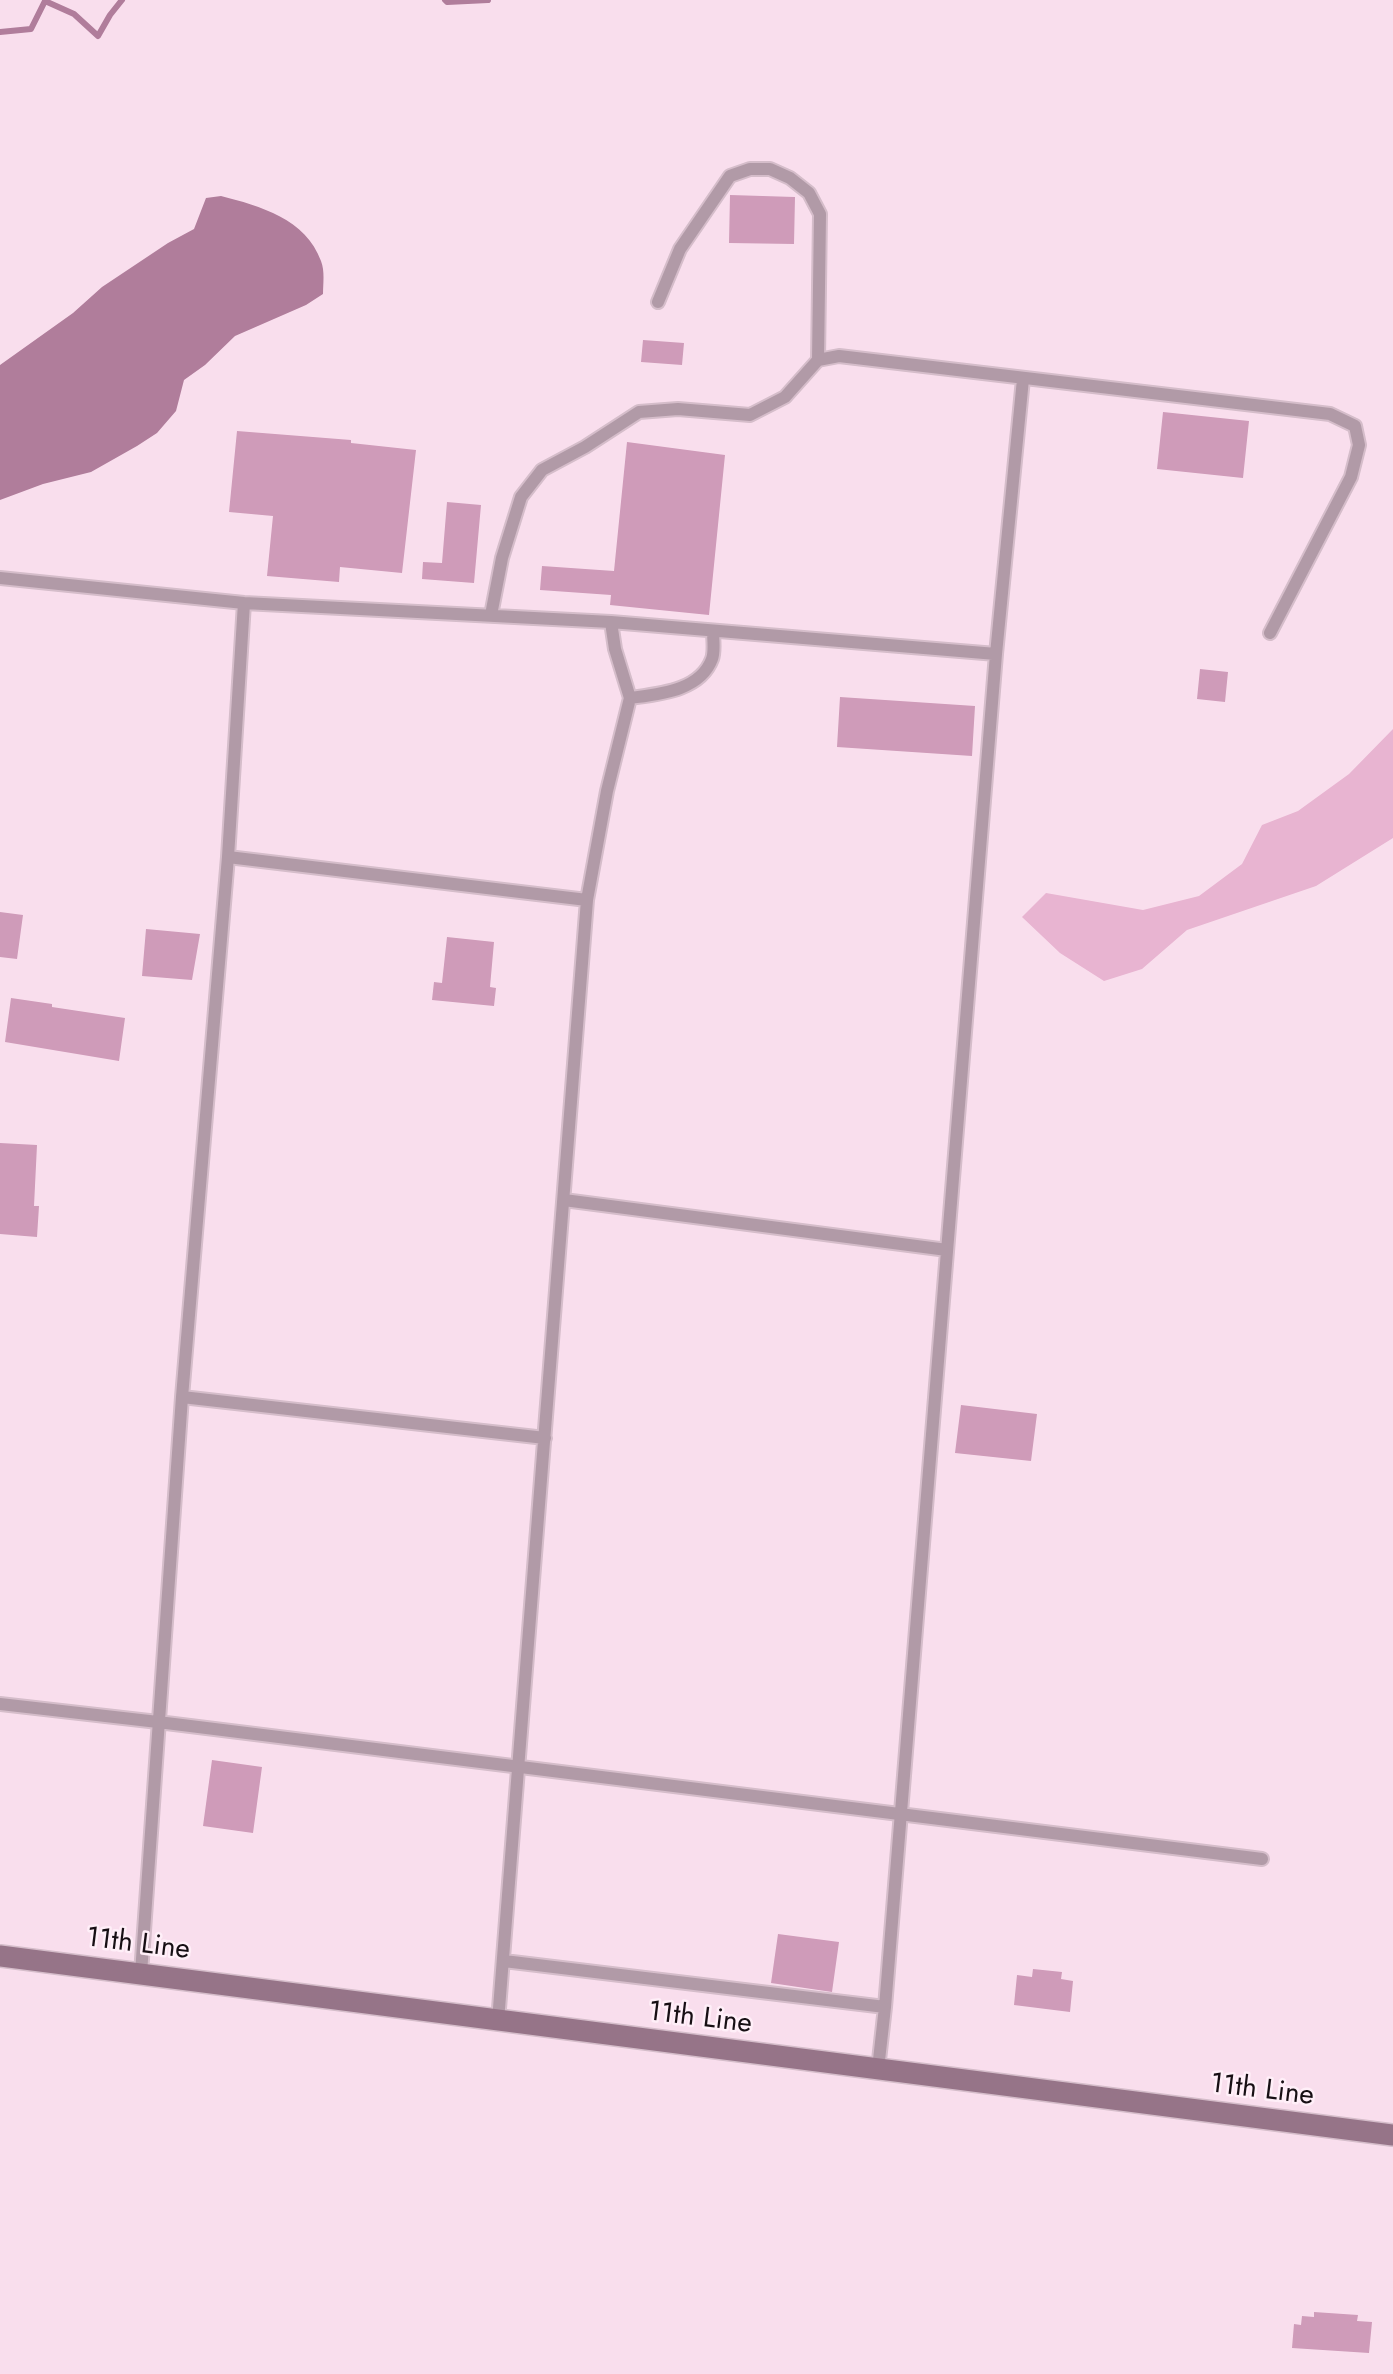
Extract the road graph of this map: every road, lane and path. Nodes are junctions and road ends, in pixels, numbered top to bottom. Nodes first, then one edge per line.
1 (658, 302) dead end
2 (818, 359) junction
3 (1023, 379) junction
4 (0, 578) edge
5 (244, 603) junction
6 (491, 615) junction
7 (611, 622) junction
8 (713, 631) junction
9 (1270, 633) dead end
10 (996, 654) junction
11 (630, 698) junction
12 (228, 857) junction
13 (587, 900) junction
14 (564, 1200) junction
15 (947, 1250) junction
16 (182, 1397) junction
17 (545, 1438) junction
18 (0, 1704) edge
19 (158, 1722) junction
20 (520, 1766) junction
21 (901, 1814) junction
22 (1262, 1859) dead end
23 (0, 1956) edge
24 (504, 1961) junction
25 (141, 1973) junction
26 (885, 2007) junction
27 (498, 2021) junction
28 (878, 2069) junction
29 (1393, 2135) edge

1 - 2 lane
2 - 3 lane
2 - 6 lane
3 - 9 lane
3 - 10 lane
4 - 5 lane
5 - 6 lane
5 - 12 lane
6 - 7 lane
7 - 8 lane
7 - 11 lane
8 - 10 lane
8 - 11 lane
10 - 15 lane
11 - 13 lane
12 - 13 lane
12 - 16 lane
13 - 14 lane
14 - 15 lane
14 - 17 lane
15 - 21 lane
16 - 17 lane
16 - 19 lane
17 - 20 lane
18 - 19 lane
19 - 20 lane
19 - 25 lane
20 - 21 lane
20 - 24 lane
21 - 22 lane
21 - 26 lane
23 - 25 main road, 11th Line
24 - 26 lane
24 - 27 lane
25 - 27 main road, 11th Line
26 - 28 lane
27 - 28 main road, 11th Line
28 - 29 main road, 11th Line

